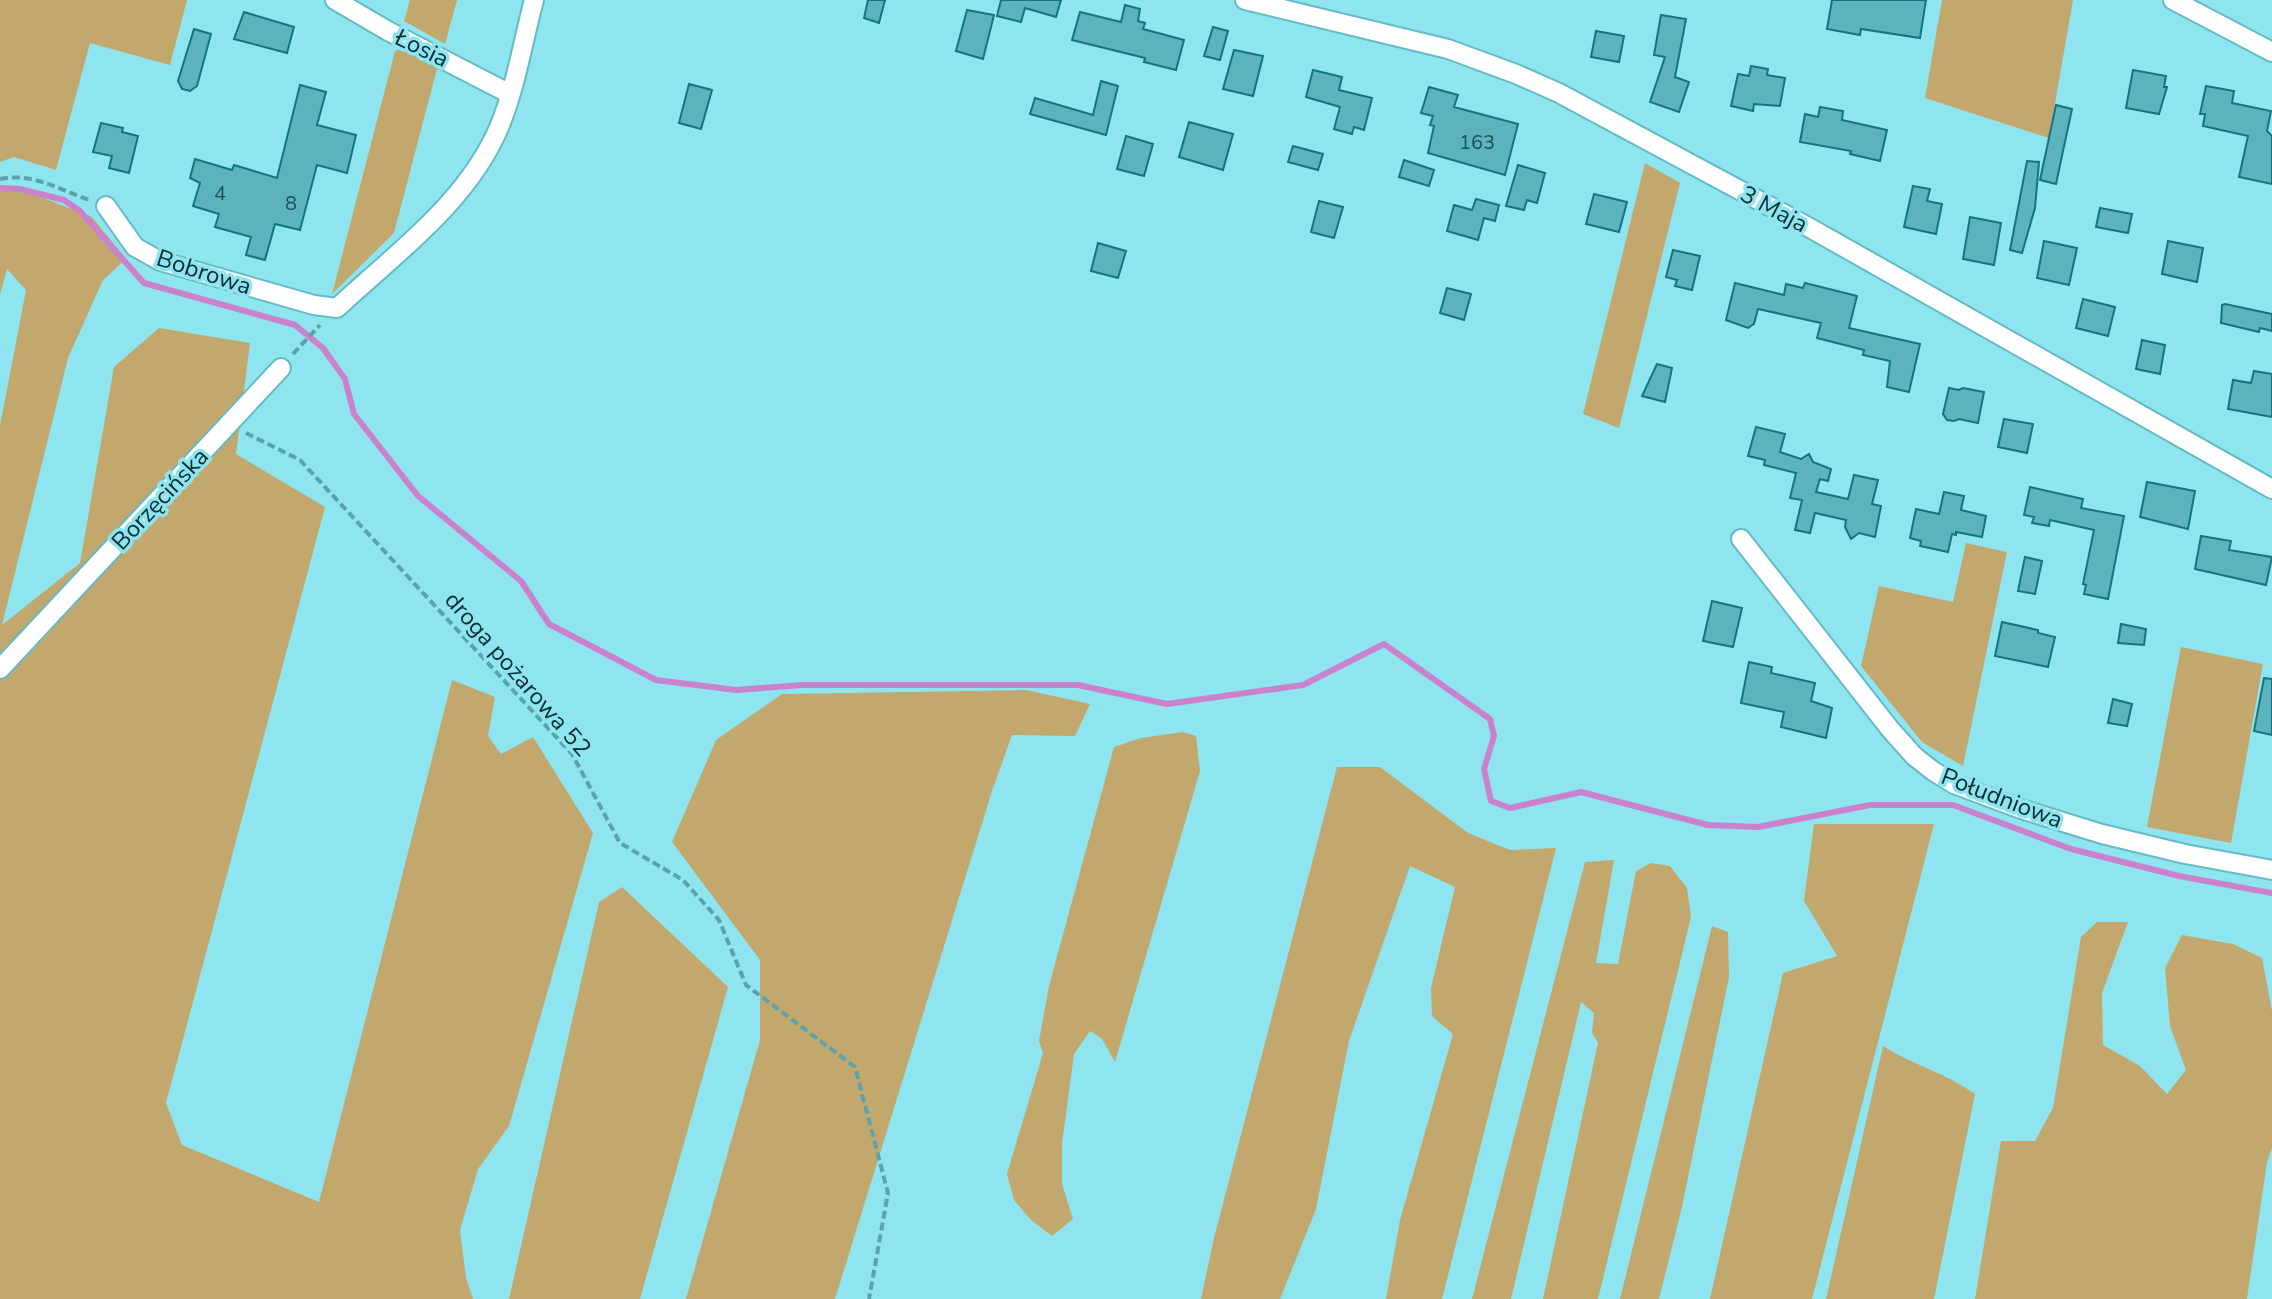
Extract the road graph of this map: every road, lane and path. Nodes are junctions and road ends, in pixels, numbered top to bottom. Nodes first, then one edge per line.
1 (335, 0) edge
2 (534, 0) edge
3 (1245, 0) edge
4 (2173, 0) edge
5 (2272, 52) edge
6 (510, 94) junction
7 (0, 179) edge
8 (106, 206) joint
9 (319, 327) dead end
10 (281, 368) joint
11 (229, 424) junction
12 (2272, 489) edge
13 (1741, 539) dead end
14 (0, 669) edge
15 (2272, 870) edge
16 (869, 1299) edge

1 - 6 street, Łosia
2 - 6 street
3 - 12 street, 3 Maja
4 - 5 street
6 - 8 street, Bobrowa
7 - 8 path
9 - 10 path
10 - 11 street, Borzęcińska
11 - 14 street, Borzęcińska
11 - 16 path, droga pożarowa 52
13 - 15 street, Południowa

